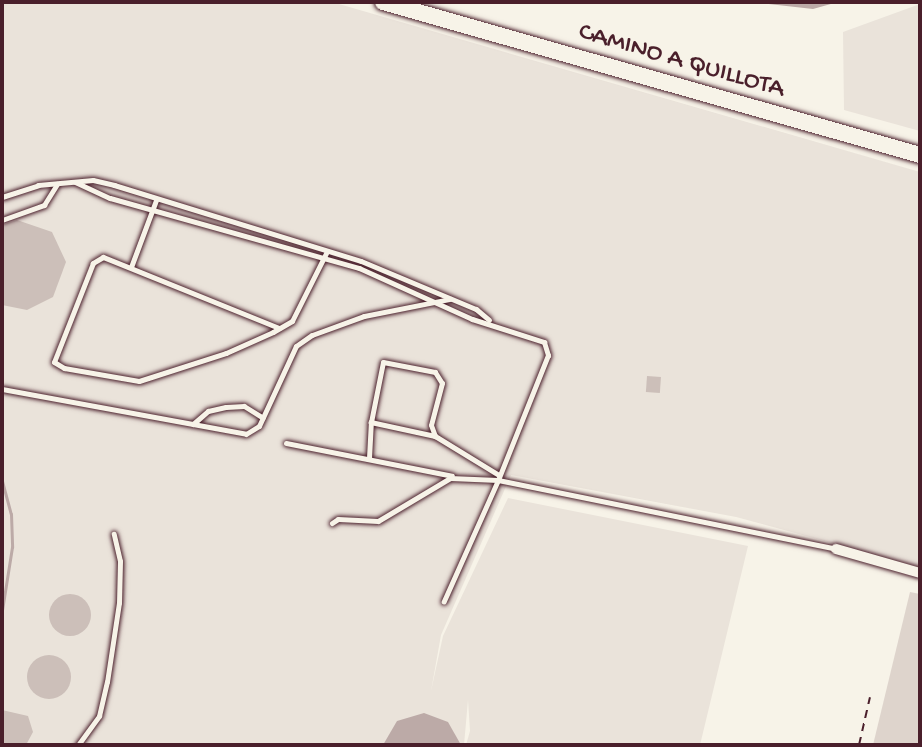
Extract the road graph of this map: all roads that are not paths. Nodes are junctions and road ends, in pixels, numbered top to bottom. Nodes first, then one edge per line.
1 (383, 2) edge
2 (920, 155) edge
3 (75, 182) junction
4 (57, 184) junction
5 (2, 197) edge
6 (156, 200) junction
7 (153, 207) junction
8 (2, 220) edge
9 (327, 251) junction
10 (325, 258) junction
11 (131, 267) junction
12 (451, 299) junction
13 (437, 303) junction
14 (490, 321) junction
15 (279, 328) junction
16 (2, 389) edge
17 (263, 418) junction
18 (371, 422) junction
19 (193, 424) junction
20 (435, 436) junction
21 (286, 443) dead end
22 (369, 458) junction
23 (498, 477) junction
24 (457, 478) junction
25 (332, 523) dead end
26 (114, 534) dead end
27 (836, 549) joint
28 (920, 573) edge
29 (444, 601) dead end
30 (78, 745) edge

1 - 2 main road, CAMINO A QUILLOTA
3 - 4 lane
3 - 6 lane
3 - 7 lane
4 - 5 lane
4 - 8 lane
6 - 7 lane
6 - 9 lane
7 - 10 lane
7 - 11 lane
9 - 10 lane
9 - 12 lane
10 - 13 lane
10 - 15 lane
11 - 15 lane
11 - 15 lane
12 - 13 lane
12 - 14 lane
13 - 14 lane
13 - 17 lane
14 - 23 lane
16 - 19 lane
17 - 19 lane
17 - 19 lane
18 - 20 lane
18 - 20 lane
18 - 22 lane
20 - 23 lane
21 - 22 lane
22 - 24 lane
23 - 24 lane
23 - 27 lane
23 - 29 lane
24 - 25 lane
26 - 30 lane
27 - 28 street

